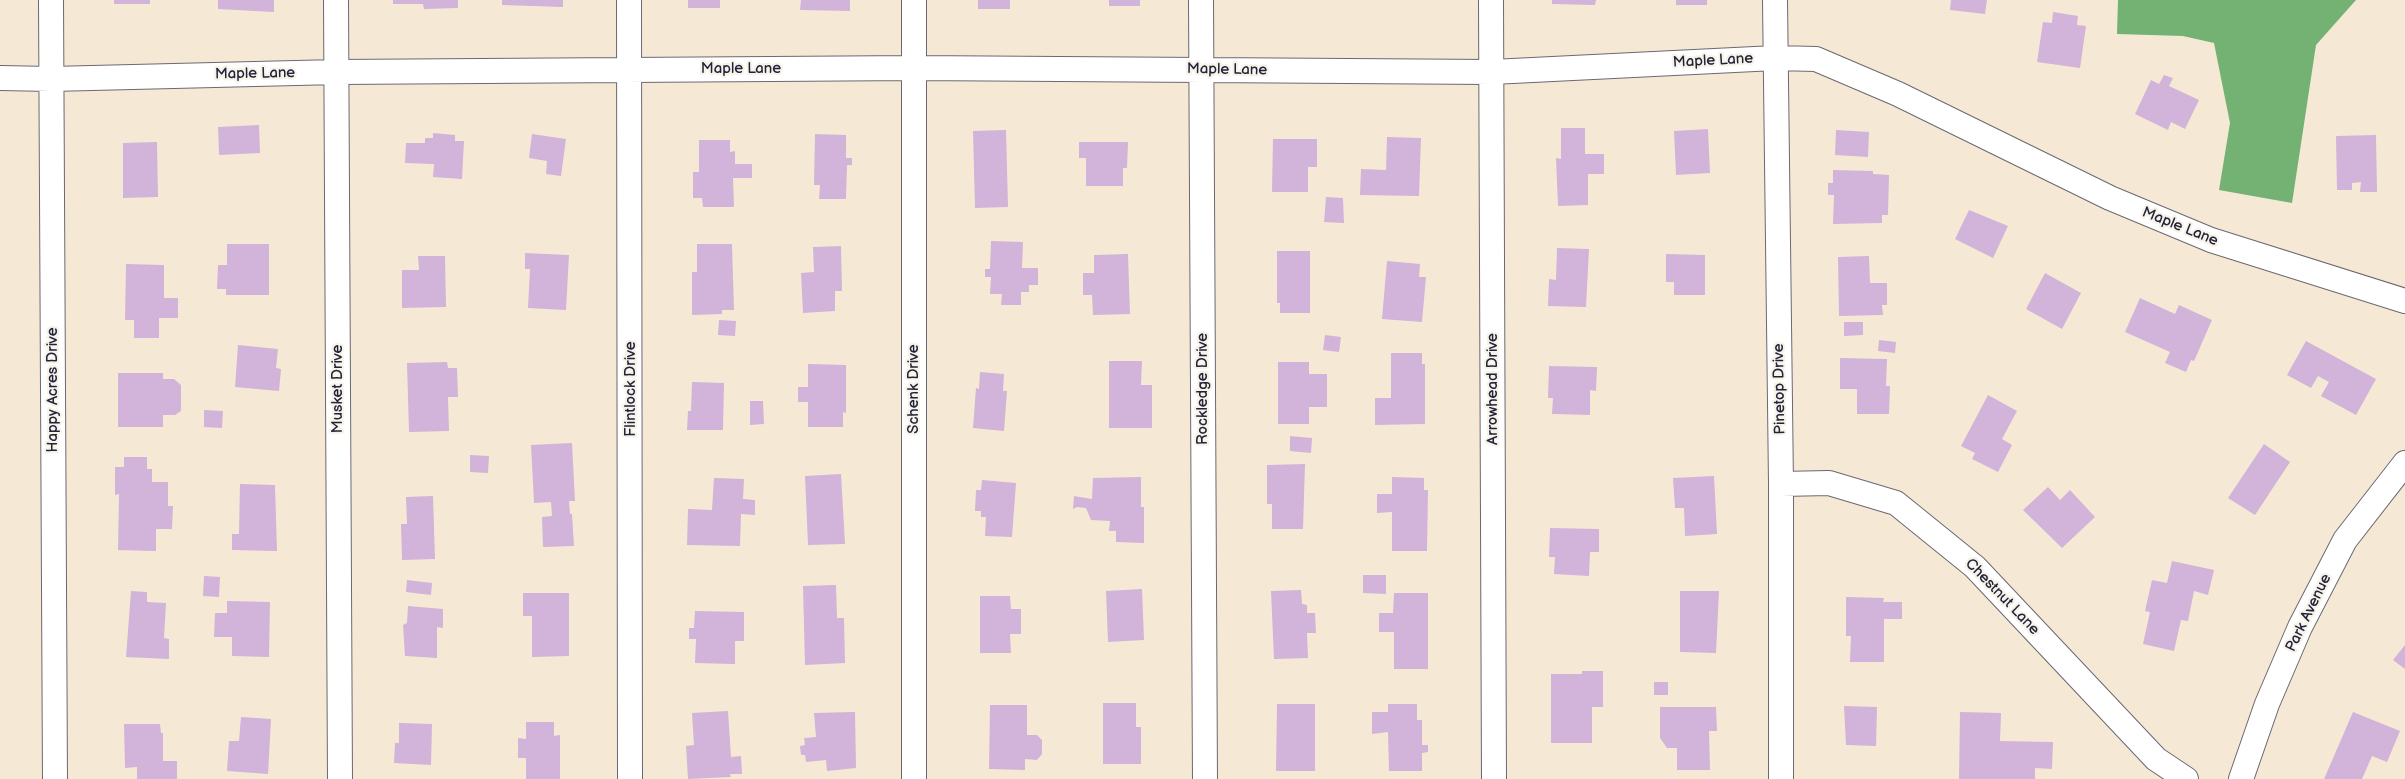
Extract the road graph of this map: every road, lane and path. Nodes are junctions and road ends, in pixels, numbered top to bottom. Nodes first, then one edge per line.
1 (51, 0) edge
2 (336, 0) edge
3 (629, 0) edge
4 (914, 0) edge
5 (1201, 0) edge
6 (1491, 0) edge
7 (1775, 0) edge
8 (1775, 58) junction
9 (915, 68) junction
10 (631, 69) junction
11 (1202, 69) junction
12 (337, 72) junction
13 (1492, 72) junction
14 (0, 78) edge
15 (51, 79) junction
16 (2405, 301) edge
17 (2405, 463) edge
18 (1781, 484) junction
19 (55, 779) edge
20 (340, 779) edge
21 (630, 779) edge
22 (914, 779) edge
23 (1204, 779) edge
24 (1494, 779) edge
25 (1781, 779) edge
26 (2186, 779) edge
27 (2241, 779) edge

1 - 15 street, Happy Acres Drive
2 - 12 street, Musket Drive
3 - 10 street, Flintlock Drive
4 - 9 street, Schenk Drive
5 - 11 street, Rockledge Drive
6 - 13 street, Arrowhead Drive
7 - 8 street, Pinetop Drive
8 - 13 street, Maple Lane
8 - 16 street, Maple Lane
8 - 18 street, Pinetop Drive
9 - 10 street, Maple Lane
9 - 11 street, Maple Lane
9 - 22 street, Schenk Drive
10 - 12 street, Maple Lane
10 - 21 street, Flintlock Drive
11 - 13 street, Maple Lane
11 - 23 street, Rockledge Drive
12 - 15 street, Maple Lane
12 - 20 street, Musket Drive
13 - 24 street, Arrowhead Drive
14 - 15 street, Maple Lane
15 - 19 street, Happy Acres Drive
17 - 27 street, Park Avenue
18 - 25 street, Pinetop Drive
18 - 26 street, Chestnut Lane

